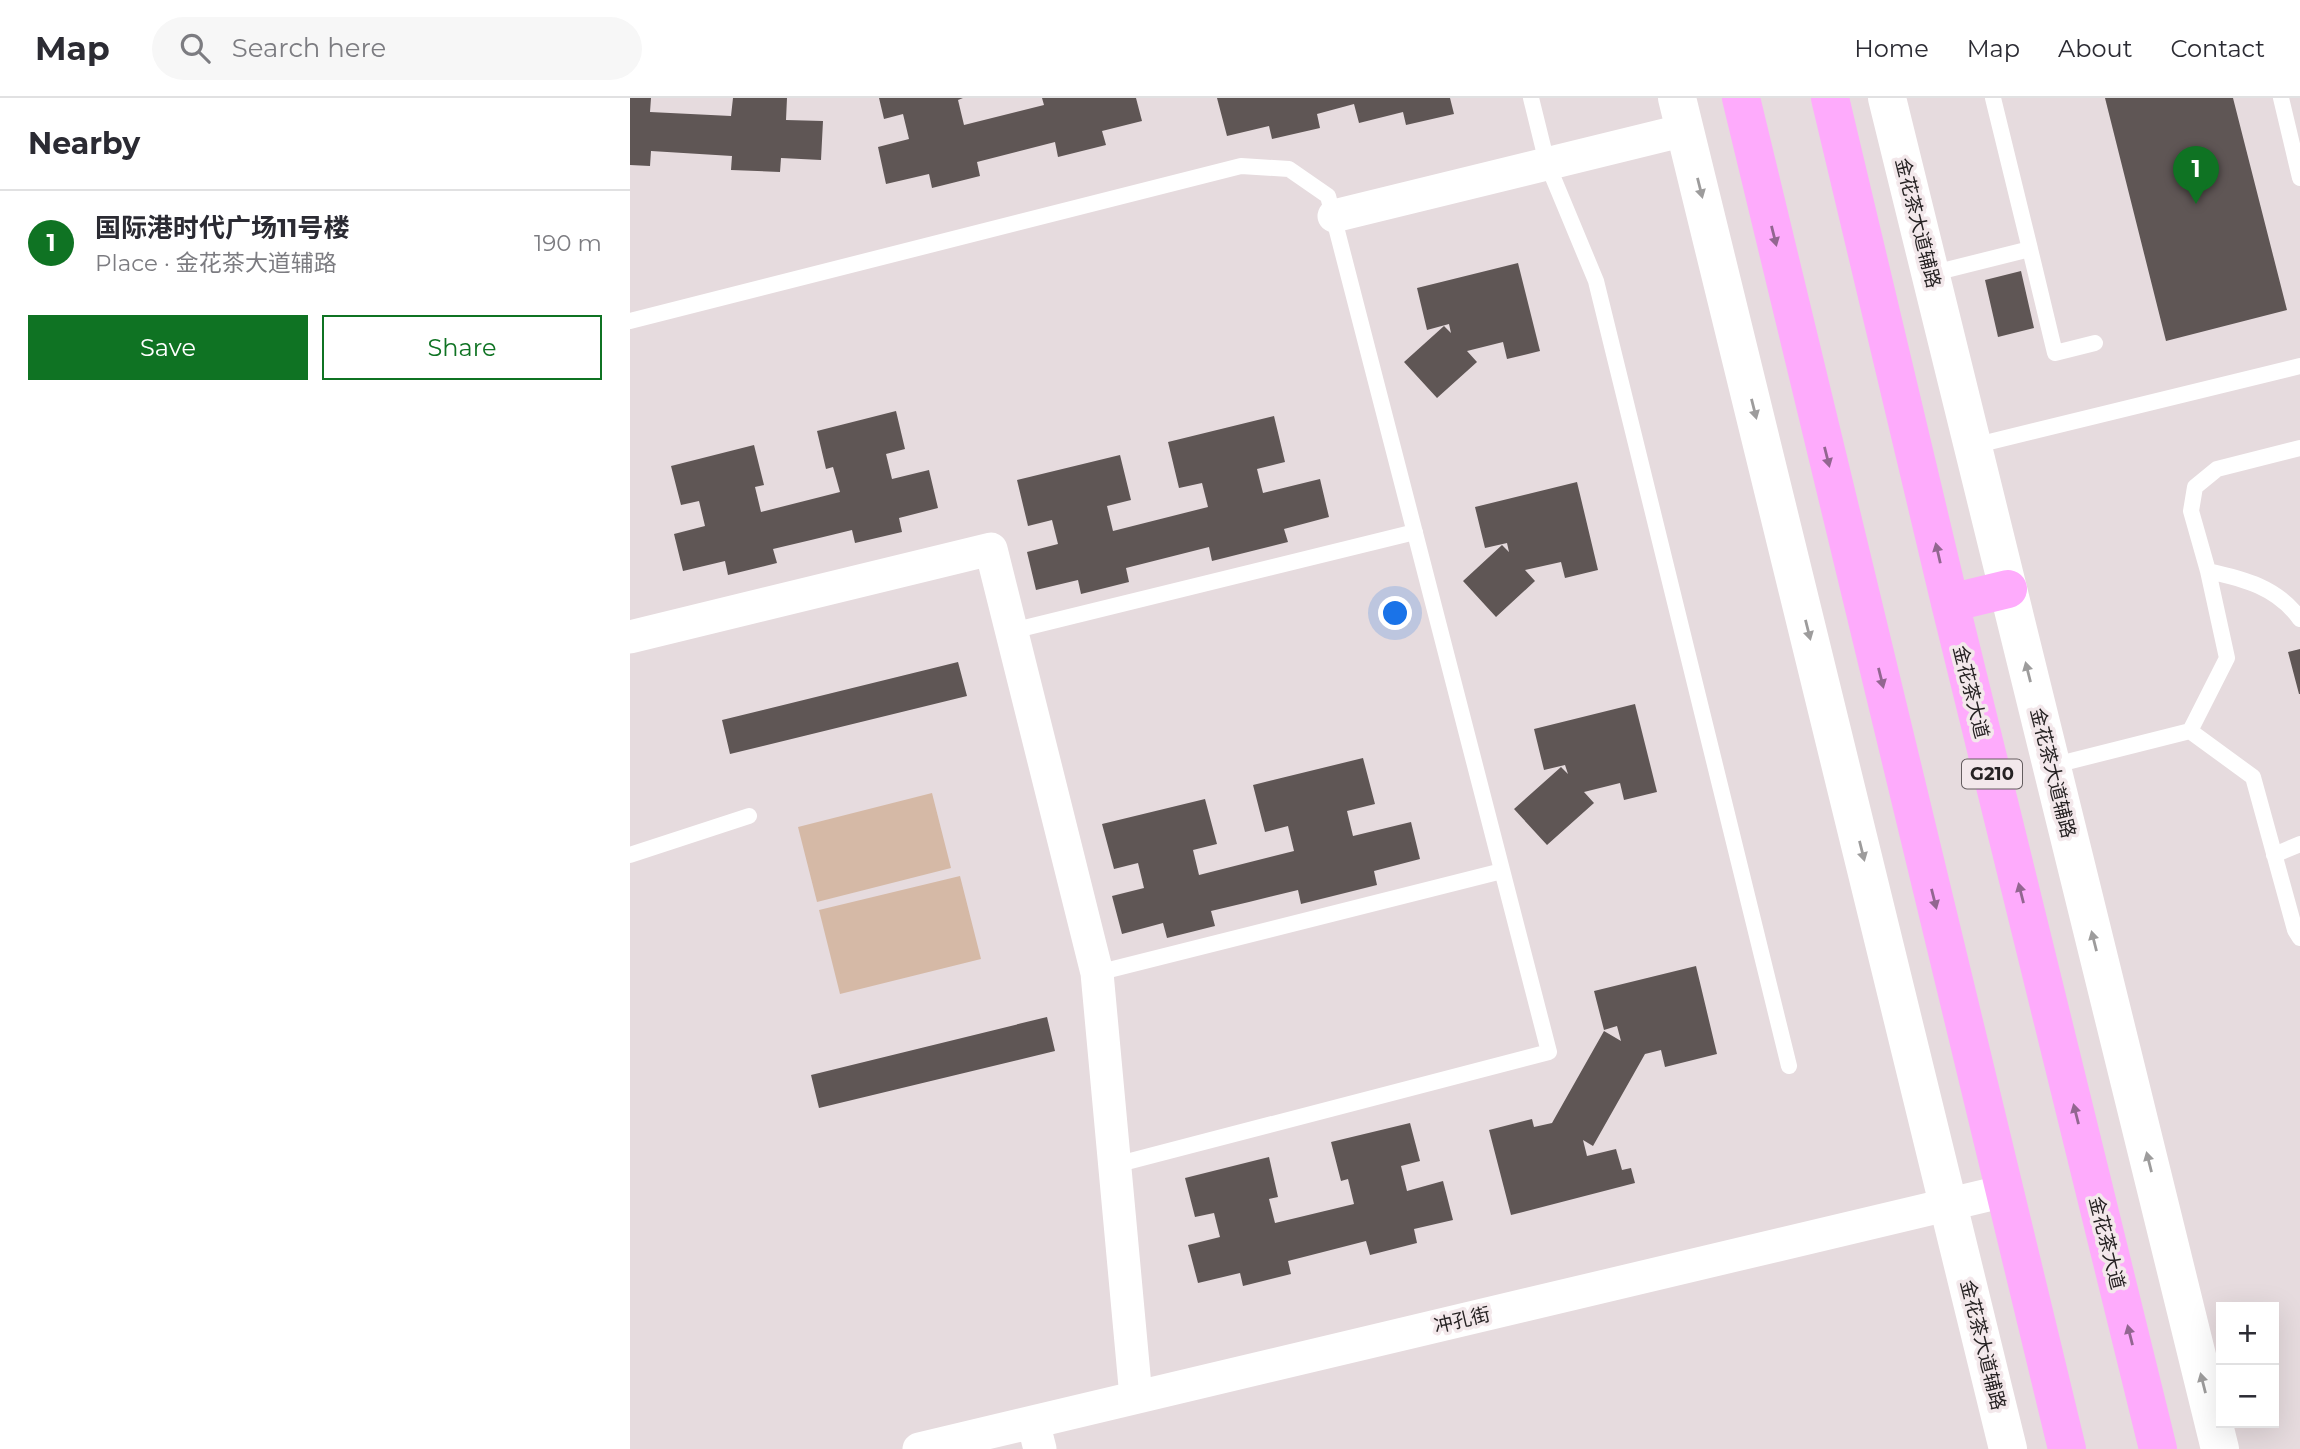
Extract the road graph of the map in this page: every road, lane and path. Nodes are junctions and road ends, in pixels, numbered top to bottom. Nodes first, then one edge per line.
1 (1531, 98) edge
2 (1741, 98) edge
3 (1830, 98) edge
4 (1887, 98) edge
5 (1993, 98) edge
6 (2281, 98) edge
7 (1681, 114) edge
8 (1547, 163) junction
9 (2300, 178) edge
10 (1334, 216) junction
11 (2030, 249) junction
12 (1930, 274) junction
13 (630, 321) edge
14 (2095, 343) dead end
15 (2300, 366) edge
16 (1973, 446) junction
17 (2300, 448) edge
18 (1415, 532) junction
19 (2207, 571) junction
20 (2008, 589) junction
21 (1950, 603) junction
22 (2300, 619) edge
23 (1012, 631) junction
24 (630, 637) edge
25 (2190, 731) junction
26 (2052, 766) junction
27 (749, 816) dead end
28 (2300, 845) edge
29 (630, 855) edge
30 (2274, 855) junction
31 (1502, 871) junction
32 (2300, 938) edge
33 (1097, 973) junction
34 (1789, 1066) dead end
35 (1115, 1165) junction
36 (2005, 1191) junction
37 (1948, 1205) junction
38 (1136, 1397) junction
39 (1037, 1435) edge
40 (919, 1449) edge
41 (2008, 1449) edge
42 (2067, 1449) edge
43 (2158, 1449) edge
44 (2220, 1449) edge

1 - 8 lane
2 -> 36 highway
21 -> 3 highway, 金花茶大道 / G210
4 - 12 street, 金花茶大道辅路
5 - 11 lane
6 - 9 lane
7 - 8 street
7 -> 37 street, 金花茶大道辅路
8 - 10 street
8 - 34 lane
10 - 13 lane
10 - 18 lane
11 - 12 lane
11 - 14 lane
12 - 16 street, 金花茶大道辅路
15 - 16 lane
16 - 20 street, 金花茶大道辅路
17 - 19 lane
18 - 23 lane
18 - 31 lane
19 - 22 lane
19 - 25 lane
20 - 21 highway
26 -> 20 street, 金花茶大道辅路
43 -> 21 highway, 金花茶大道 / G210
23 - 24 street
23 - 33 street
25 - 26 lane
25 - 30 lane
44 -> 26 street, 金花茶大道辅路
27 - 29 lane
28 - 30 lane
30 - 32 lane
31 - 33 lane
31 - 35 lane
33 - 35 street
35 - 38 street
36 - 37 street, 冲孔街
36 - 42 highway
37 - 38 street, 冲孔街
37 - 41 street, 金花茶大道辅路
38 - 39 street, 冲孔街
39 - 40 street, 冲孔街

